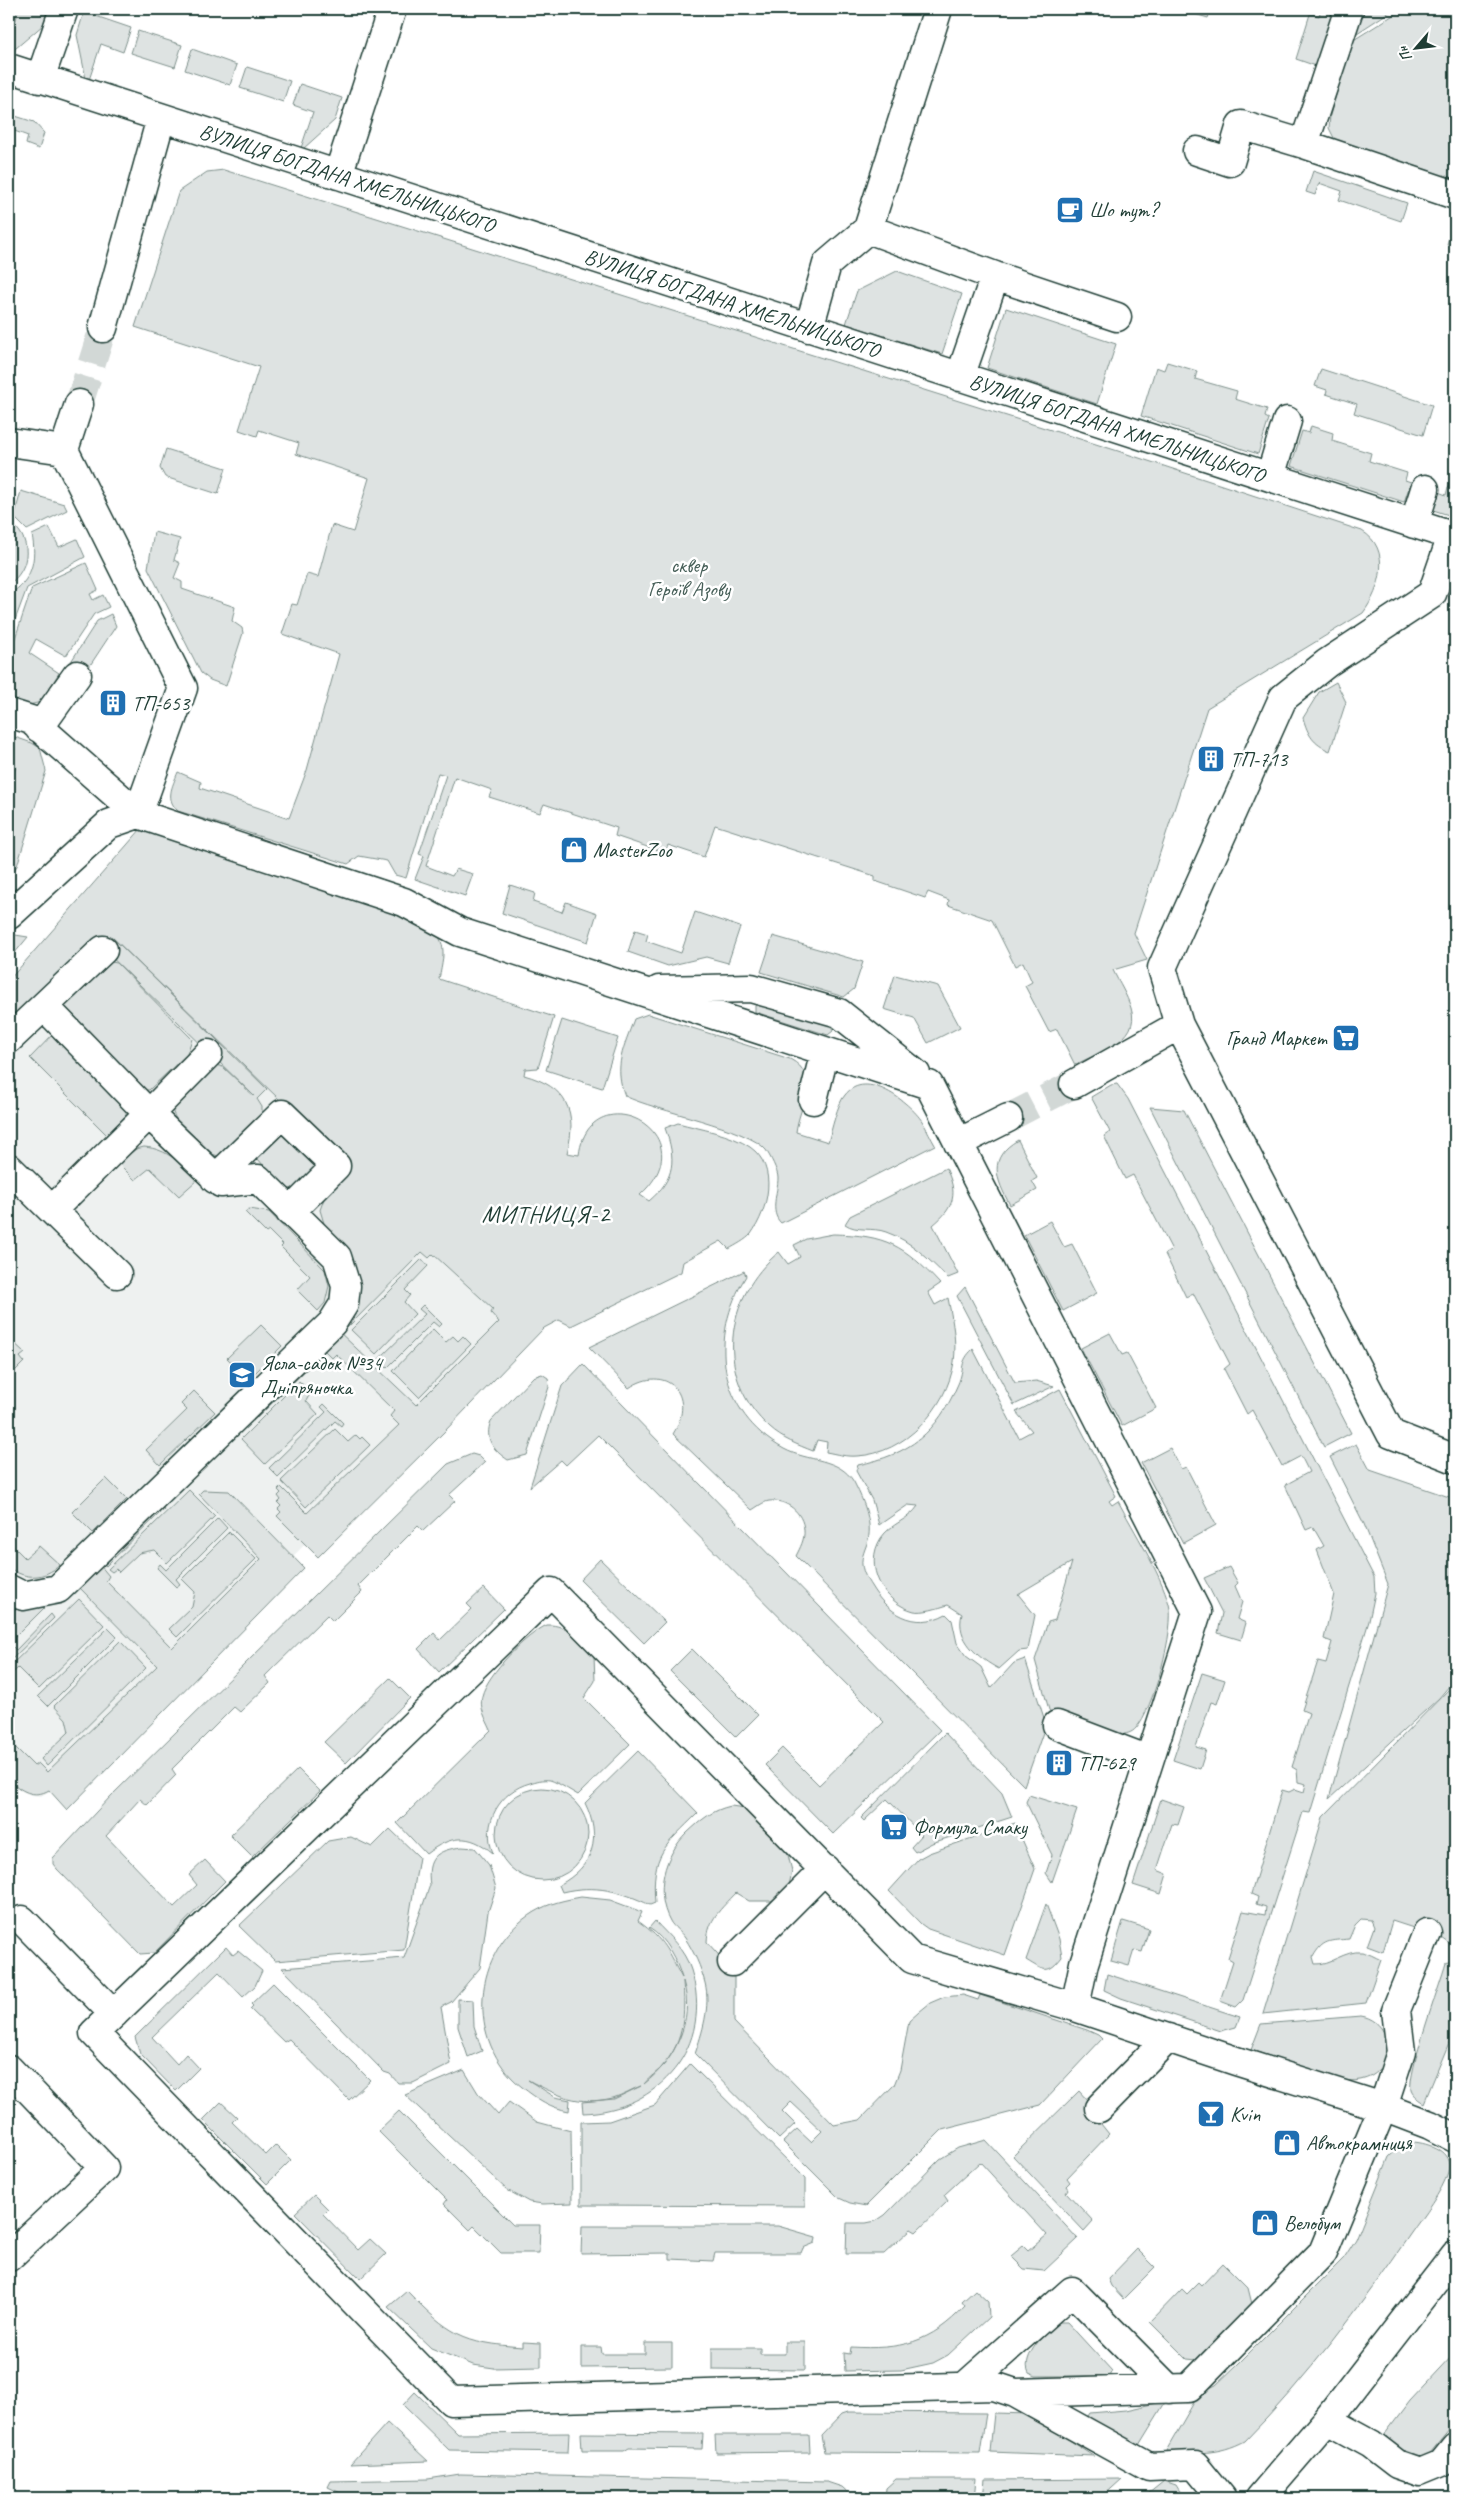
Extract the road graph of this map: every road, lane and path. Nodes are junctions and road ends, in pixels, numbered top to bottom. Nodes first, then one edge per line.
1 (64, 9) edge
2 (392, 9) edge
3 (938, 9) edge
4 (1349, 9) edge
5 (9, 68) edge
6 (40, 79) junction
7 (161, 118) junction
8 (1304, 144) junction
9 (1197, 151) dead end
10 (338, 175) junction
11 (1455, 195) edge
12 (868, 229) junction
13 (995, 276) junction
14 (1117, 317) dead end
15 (103, 328) tunnel mouth
16 (809, 328) junction
17 (960, 377) junction
18 (79, 404) tunnel mouth
19 (1287, 421) dead end
20 (9, 442) edge
21 (64, 450) junction
22 (1270, 477) junction
23 (1425, 489) dead end
24 (1414, 524) junction
25 (1454, 537) edge
26 (77, 675) dead end
27 (9, 713) edge
28 (39, 728) junction
29 (138, 814) junction
30 (9, 915) edge
31 (103, 950) dead end
32 (638, 990) junction
33 (44, 1006) junction
34 (1179, 1025) junction
35 (9, 1039) edge
36 (825, 1051) junction
37 (208, 1054) dead end
38 (1074, 1084) tunnel mouth
39 (929, 1085) junction
40 (813, 1100) dead end
41 (149, 1114) junction
42 (1008, 1118) tunnel mouth
43 (958, 1143) junction
44 (9, 1168) edge
45 (216, 1179) junction
46 (52, 1210) junction
47 (290, 1212) junction
48 (117, 1274) dead end
49 (1455, 1459) edge
50 (9, 1589) edge
51 (1057, 1725) dead end
52 (1149, 1760) junction
53 (825, 1869) junction
54 (22, 1920) dead end
55 (1427, 1933) dead end
56 (732, 1962) dead end
57 (1075, 2007) junction
58 (114, 2014) junction
59 (1168, 2038) junction
60 (9, 2069) edge
61 (1383, 2107) junction
62 (1099, 2108) dead end
63 (1455, 2138) edge
64 (1455, 2255) edge
65 (9, 2257) edge
66 (964, 2387) junction
67 (1169, 2389) junction
68 (1015, 2393) junction
69 (1327, 2420) junction
70 (1455, 2447) edge
71 (1222, 2498) edge
72 (1260, 2498) edge

1 - 6 street
2 - 10 street
3 - 12 street
4 - 8 street
5 - 6 street, ВУЛИЦЯ БОГДАНА ХМЕЛЬНИЦЬКОГО
6 - 7 street, ВУЛИЦЯ БОГДАНА ХМЕЛЬНИЦЬКОГО
7 - 10 street, ВУЛИЦЯ БОГДАНА ХМЕЛЬНИЦЬКОГО
7 - 15 street
8 - 9 street
8 - 11 street
10 - 16 street, ВУЛИЦЯ БОГДАНА ХМЕЛЬНИЦЬКОГО
12 - 13 street
12 - 16 street
13 - 14 street
13 - 17 street
16 - 17 street, ВУЛИЦЯ БОГДАНА ХМЕЛЬНИЦЬКОГО
17 - 22 street, ВУЛИЦЯ БОГДАНА ХМЕЛЬНИЦЬКОГО
18 - 21 street
19 - 22 street
20 - 21 street
21 - 29 street
22 - 24 street, ВУЛИЦЯ БОГДАНА ХМЕЛЬНИЦЬКОГО
23 - 24 street
24 - 25 street, ВУЛИЦЯ БОГДАНА ХМЕЛЬНИЦЬКОГО
25 - 34 street
26 - 28 street
27 - 28 street
28 - 29 street
29 - 30 street
29 - 32 street
31 - 33 street
32 - 36 street
32 - 39 street
33 - 35 street
33 - 41 street
34 - 38 street
34 - 49 street
36 - 39 street
36 - 40 street
37 - 41 street
39 - 43 street
41 - 45 street
41 - 46 street
42 - 43 street
43 - 52 street
44 - 46 street
45 - 47 street
45 - 47 street
46 - 48 street
47 - 50 street
51 - 52 street
52 - 57 street
53 - 56 street
53 - 57 street
53 - 58 street
54 - 58 street
55 - 61 street
57 - 59 street
58 - 66 street
59 - 61 street
59 - 62 street
60 - 65 street
61 - 63 street
61 - 67 street
64 - 69 street
66 - 67 street
66 - 68 street
67 - 68 street
68 - 71 street
69 - 70 street
69 - 72 street

